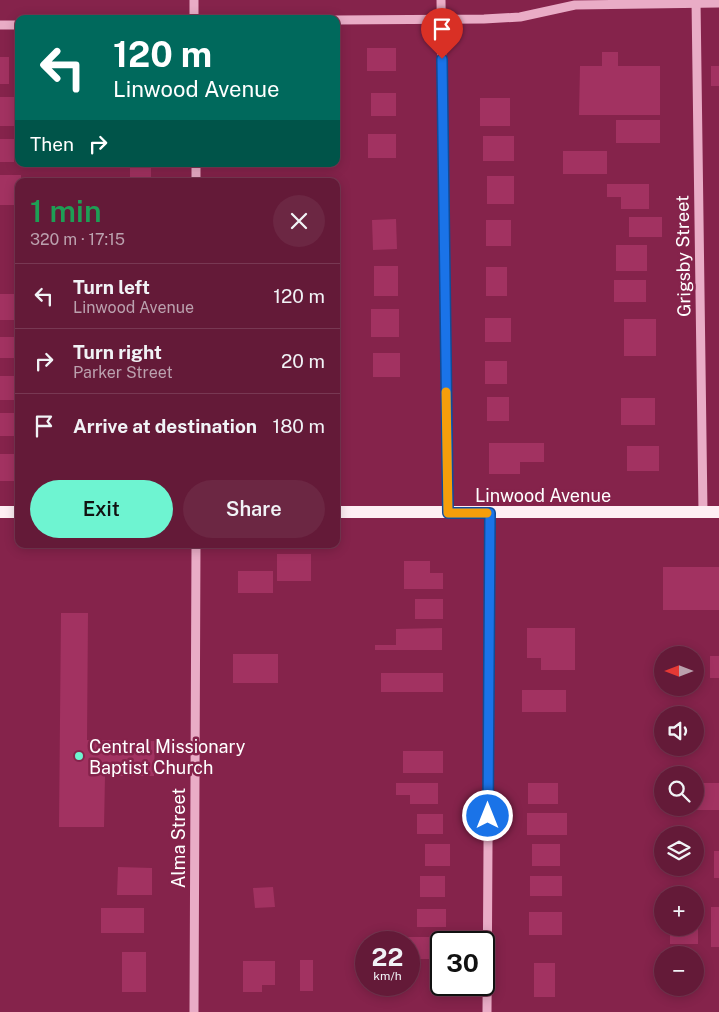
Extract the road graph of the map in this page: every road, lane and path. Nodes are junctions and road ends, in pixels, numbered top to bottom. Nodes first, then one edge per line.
1 (194, 0) edge
2 (441, 0) edge
3 (696, 1) edge
4 (719, 2) edge
5 (194, 15) edge
6 (441, 19) junction
7 (340, 20) edge
8 (0, 25) edge
9 (15, 25) edge
10 (0, 512) edge
11 (15, 512) edge
12 (340, 512) edge
13 (703, 512) junction
14 (719, 512) edge
15 (448, 513) junction
16 (490, 513) junction
17 (196, 548) edge
18 (194, 1012) edge
19 (487, 1012) edge

1 - 5 street
2 - 6 street
3 - 4 street
3 - 6 street
3 - 13 street, Grigsby Street
6 - 7 street
6 - 15 street
8 - 9 street
10 - 11 main road
12 - 15 main road, Linwood Avenue
13 - 14 main road, Linwood Avenue
13 - 16 main road, Linwood Avenue
15 - 16 main road, Linwood Avenue
16 - 19 street
17 - 18 street, Alma Street

